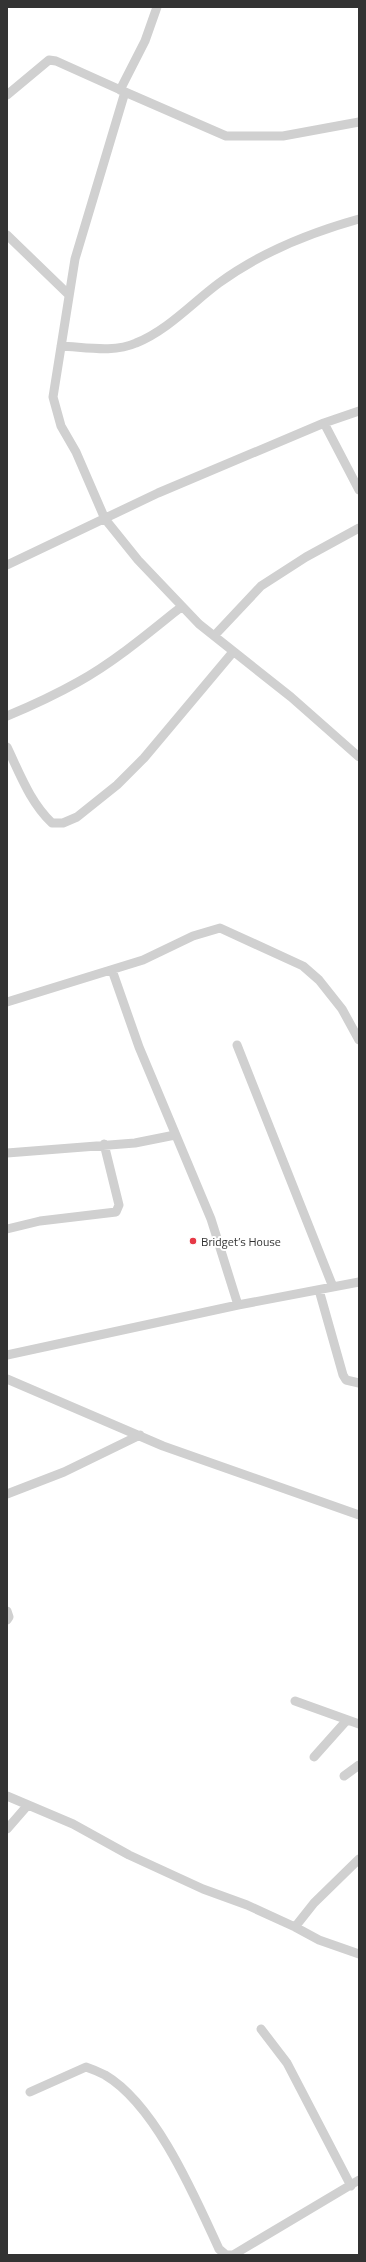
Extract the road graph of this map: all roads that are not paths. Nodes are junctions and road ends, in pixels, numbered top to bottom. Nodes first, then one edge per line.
1 (157, 7) edge
2 (123, 91) junction
3 (7, 95) edge
4 (359, 122) edge
5 (359, 219) edge
6 (7, 236) edge
7 (68, 294) junction
8 (61, 346) junction
9 (359, 411) edge
10 (324, 423) junction
11 (359, 490) edge
12 (105, 519) junction
13 (359, 528) edge
14 (8, 561) edge
15 (182, 607) junction
16 (214, 636) junction
17 (233, 652) junction
18 (7, 716) edge
19 (7, 747) edge
20 (359, 757) edge
21 (112, 970) junction
22 (7, 1002) edge
23 (359, 1040) edge
24 (237, 1046) dead end
25 (175, 1135) junction
26 (104, 1144) junction
27 (7, 1153) edge
28 (7, 1229) edge
29 (359, 1282) edge
30 (333, 1287) junction
31 (318, 1290) junction
32 (238, 1305) junction
33 (7, 1355) edge
34 (7, 1379) edge
35 (359, 1384) edge
36 (140, 1435) junction
37 (7, 1494) edge
38 (359, 1515) edge
39 (7, 1611) edge
40 (7, 1620) edge
41 (295, 1701) dead end
42 (347, 1720) junction
43 (359, 1724) edge
44 (314, 1757) dead end
45 (359, 1765) edge
46 (344, 1776) dead end
47 (7, 1796) edge
48 (27, 1806) junction
49 (7, 1829) edge
50 (359, 1859) edge
51 (295, 1926) junction
52 (359, 1954) edge
53 (261, 2029) dead end
54 (30, 2092) dead end
55 (359, 2180) edge
56 (351, 2186) junction

1 - 2 street
2 - 3 street
2 - 4 street
2 - 7 street
5 - 8 street
6 - 7 street
7 - 8 street
8 - 12 street
9 - 10 street
10 - 11 street
10 - 12 street
12 - 14 street
12 - 15 street
13 - 16 street
15 - 16 street
15 - 18 street
16 - 17 street
17 - 19 street
17 - 20 street
21 - 22 street
21 - 23 street
21 - 25 street
24 - 30 street
25 - 26 street
25 - 32 street
26 - 27 street
26 - 28 street
29 - 30 street
30 - 31 street
31 - 32 street
31 - 35 street
32 - 33 street
34 - 36 street
36 - 37 street
36 - 38 street
39 - 40 street
41 - 42 street
42 - 43 street
42 - 44 street
45 - 46 street
47 - 48 street
48 - 49 street
48 - 51 street
50 - 51 street
51 - 52 street
53 - 56 street
54 - 56 street
55 - 56 street

